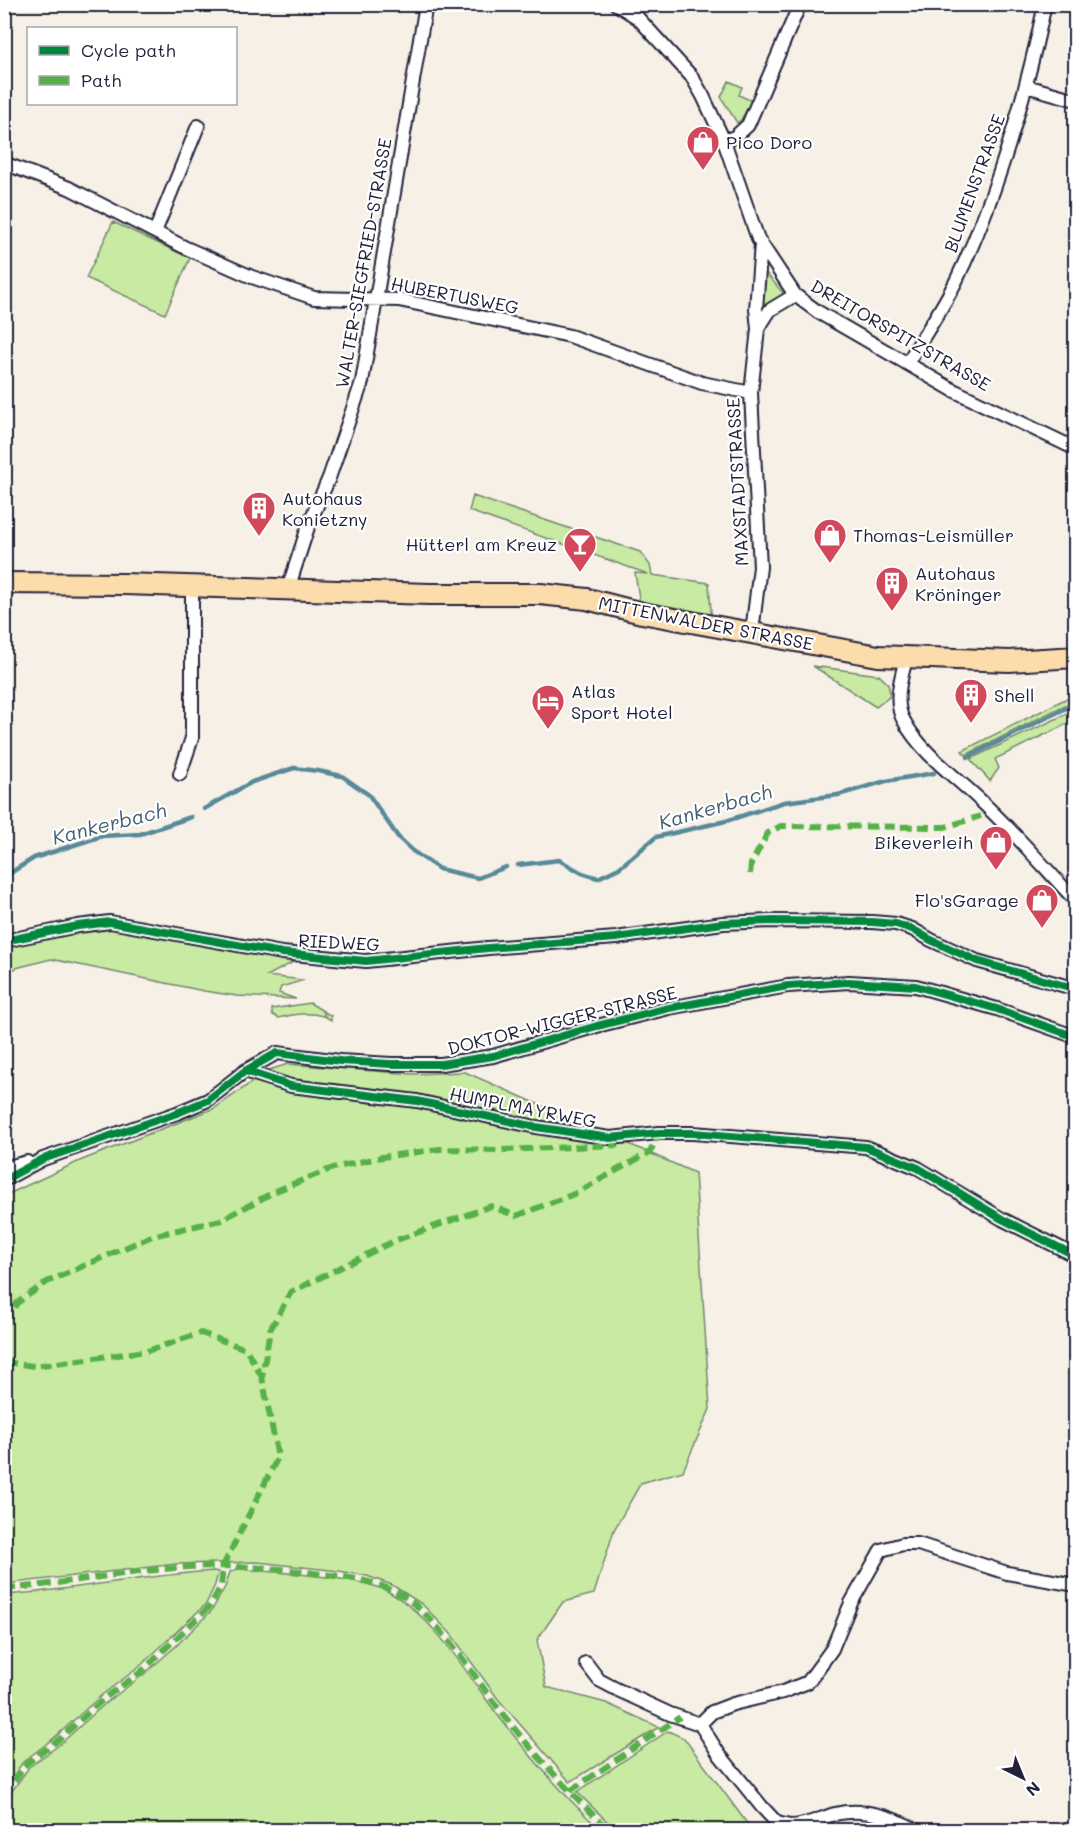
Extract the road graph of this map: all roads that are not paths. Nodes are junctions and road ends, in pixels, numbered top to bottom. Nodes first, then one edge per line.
1 (426, 4) edge
2 (616, 4) edge
3 (800, 4) edge
4 (1045, 4) edge
5 (1026, 87) junction
6 (1076, 100) edge
7 (198, 126) dead end
8 (724, 141) junction
9 (4, 163) edge
10 (155, 232) junction
11 (761, 244) junction
12 (795, 295) junction
13 (377, 299) junction
14 (758, 329) junction
15 (908, 362) junction
16 (751, 393) junction
17 (1076, 449) edge
18 (4, 583) edge
19 (192, 587) junction
20 (288, 589) junction
21 (752, 632) junction
22 (1076, 657) edge
23 (906, 658) junction
24 (180, 774) dead end
25 (1076, 901) edge
26 (4, 942) edge
27 (1076, 989) edge
28 (1076, 1037) edge
29 (245, 1071) junction
30 (43, 1159) junction
31 (4, 1168) edge
32 (4, 1180) edge
33 (1076, 1256) edge
34 (1076, 1585) edge
35 (586, 1663) dead end
36 (700, 1724) junction
37 (790, 1828) edge
38 (916, 1830) edge

1 - 13 street, WALTER-SIEGFRIED-STRASSE
2 - 8 street, DREITORSPITZSTRASSE
3 - 8 street
4 - 5 street, BLUMENSTRASSE
5 - 6 street
5 - 15 street, BLUMENSTRASSE
7 - 10 street
8 - 11 street, DREITORSPITZSTRASSE
9 - 10 street, HUBERTUSWEG
10 - 13 street, HUBERTUSWEG
11 - 12 street, DREITORSPITZSTRASSE
11 - 14 street, MAXSTADTSTRASSE
12 - 14 street
12 - 15 street, DREITORSPITZSTRASSE
13 - 16 street, HUBERTUSWEG
13 - 20 street, WALTER-SIEGFRIED-STRASSE
14 - 16 street, MAXSTADTSTRASSE
15 - 17 street, DREITORSPITZSTRASSE
16 - 21 street, MAXSTADTSTRASSE
18 - 19 main road, MITTENWALDER STRASSE
19 - 20 main road, MITTENWALDER STRASSE
19 - 24 street
20 - 21 main road, MITTENWALDER STRASSE
21 - 23 main road, MITTENWALDER STRASSE
22 - 23 main road, MITTENWALDER STRASSE
23 - 25 street
26 - 27 street, RIEDWEG
28 - 29 street, DOKTOR-WIGGER-STRASSE
29 - 30 street, DOKTOR-WIGGER-STRASSE
29 - 33 street, HUMPLMAYRWEG
30 - 31 street
30 - 32 street, DOKTOR-WIGGER-STRASSE
34 - 36 street
35 - 36 street
36 - 37 street
37 - 38 street

